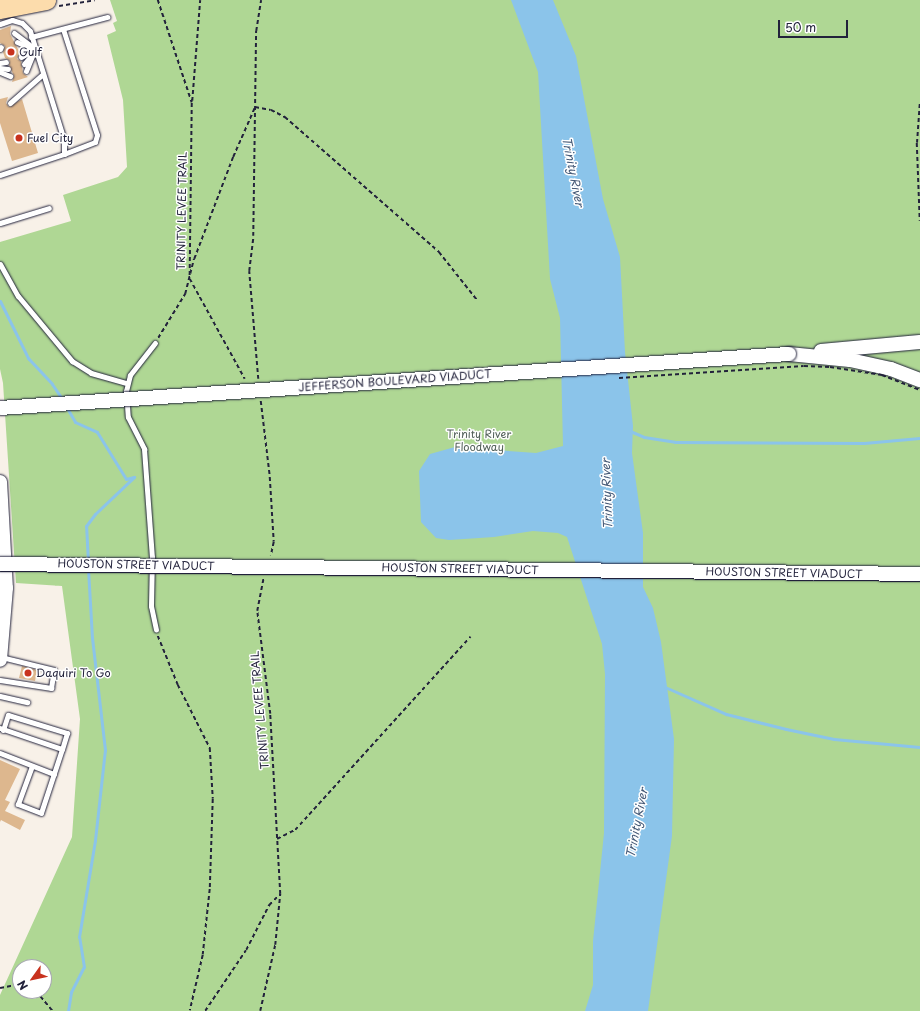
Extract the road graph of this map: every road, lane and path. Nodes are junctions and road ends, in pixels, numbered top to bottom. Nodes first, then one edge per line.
1 (46, 0) edge
2 (158, 0) edge
3 (200, 0) edge
4 (261, 0) edge
5 (0, 9) edge
6 (107, 16) dead end
7 (0, 24) edge
8 (63, 29) junction
9 (14, 34) dead end
10 (31, 37) junction
11 (17, 42) dead end
12 (35, 50) junction
13 (21, 57) dead end
14 (24, 64) dead end
15 (0, 68) edge
16 (8, 69) dead end
17 (26, 71) dead end
18 (0, 72) edge
19 (43, 74) junction
20 (10, 76) dead end
21 (10, 103) dead end
22 (192, 103) junction
23 (920, 104) edge
24 (256, 107) junction
25 (64, 154) junction
26 (0, 175) edge
27 (49, 208) dead end
28 (920, 221) edge
29 (0, 223) edge
30 (0, 264) edge
31 (190, 279) junction
32 (477, 300) dead end
33 (920, 342) edge
34 (154, 343) joint
35 (789, 354) junction
36 (613, 379) dead end
37 (258, 380) dead end
38 (920, 380) edge
39 (126, 382) junction
40 (246, 382) dead end
41 (920, 390) edge
42 (260, 394) dead end
43 (258, 402) dead end
44 (262, 402) dead end
45 (255, 403) dead end
46 (0, 408) edge
47 (262, 409) junction
48 (0, 482) edge
49 (3, 542) edge
50 (269, 563) dead end
51 (0, 564) edge
52 (920, 574) edge
53 (264, 576) dead end
54 (156, 629) joint
55 (470, 638) dead end
56 (0, 658) edge
57 (0, 680) edge
58 (0, 696) edge
59 (27, 702) dead end
60 (2, 729) edge
61 (62, 749) junction
62 (0, 753) edge
63 (32, 766) junction
64 (54, 774) junction
65 (277, 838) junction
66 (280, 894) junction
67 (12, 986) edge
68 (0, 988) edge
69 (43, 999) edge
70 (54, 1011) edge
71 (190, 1011) edge
72 (205, 1011) edge
73 (260, 1011) edge

1 - 5 highway
2 - 22 path, TRINITY LEVEE TRAIL
3 - 22 path
4 - 24 path
6 - 8 lane
7 - 10 lane
8 - 10 lane
8 - 25 lane
9 - 12 lane
10 - 12 lane
11 - 12 lane
12 - 13 lane
12 - 14 lane
12 - 17 lane
12 - 19 lane
15 - 16 lane
18 - 20 lane
19 - 21 lane
19 - 25 lane
22 - 31 path, TRINITY LEVEE TRAIL
23 - 28 path
24 - 31 path
24 - 32 path
24 - 37 path
25 - 26 lane
27 - 29 lane
30 - 39 lane
31 - 34 path
31 - 40 path, TRINITY LEVEE TRAIL
33 - 35 main road
34 - 39 lane
35 - 38 main road
35 - 46 main road, JEFFERSON BOULEVARD VIADUCT, bridge
36 - 41 path, bridge
39 - 54 lane
42 - 47 path
43 - 47 path
44 - 45 path
47 - 50 path
48 - 49 main road
49 - 56 main road
51 - 52 main road, HOUSTON STREET VIADUCT, bridge
53 - 65 path, TRINITY LEVEE TRAIL
54 - 71 path
55 - 65 path
56 - 57 lane
58 - 59 lane
60 - 61 lane
60 - 61 lane
61 - 64 lane
62 - 63 lane
63 - 64 lane
63 - 64 lane
65 - 66 path, TRINITY LEVEE TRAIL
66 - 72 path
66 - 73 path, TRINITY LEVEE TRAIL
67 - 68 path
69 - 70 path

